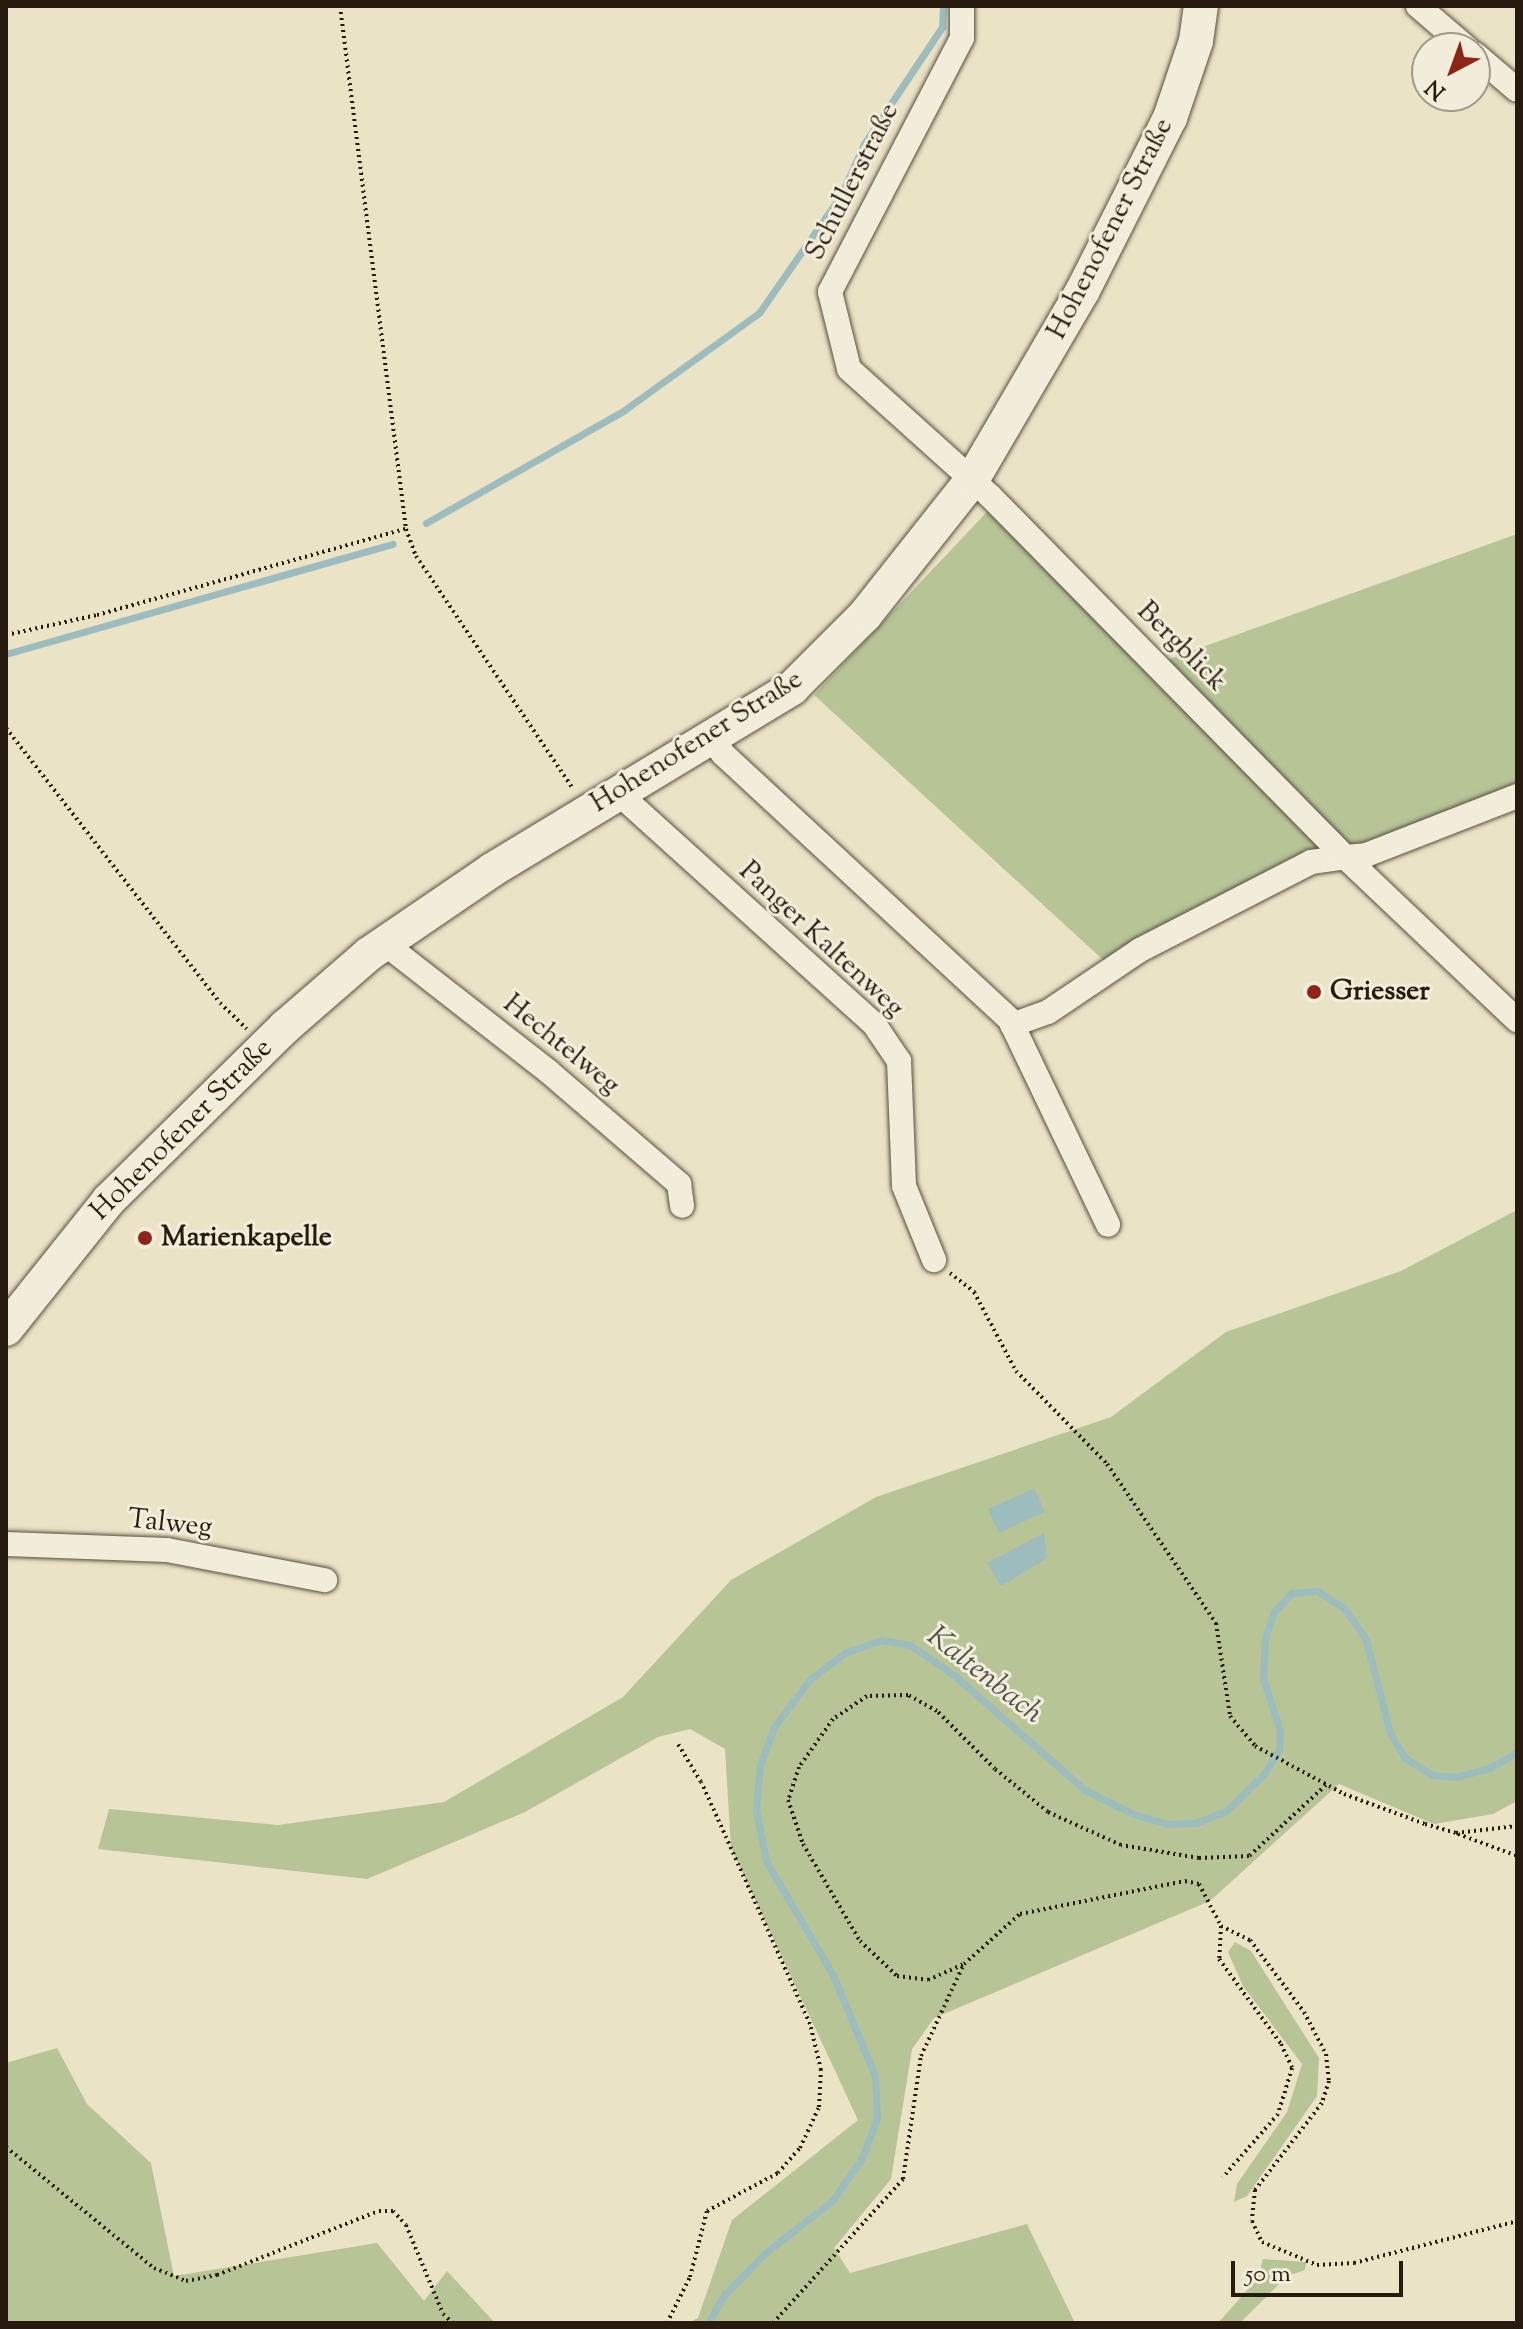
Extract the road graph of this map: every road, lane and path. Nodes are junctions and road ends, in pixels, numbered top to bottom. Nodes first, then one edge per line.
1 (340, 6) edge
2 (962, 6) edge
3 (1201, 6) edge
4 (1418, 6) edge
5 (1448, 32) edge
6 (1491, 68) edge
7 (1517, 90) edge
8 (972, 480) junction
9 (406, 529) junction
10 (6, 635) edge
11 (6, 728) edge
12 (711, 737) junction
13 (617, 792) junction
14 (1517, 796) edge
15 (588, 811) junction
16 (1345, 857) junction
17 (384, 943) junction
18 (1517, 1020) edge
19 (1012, 1025) junction
20 (265, 1047) junction
21 (682, 1206) dead end
22 (1108, 1225) dead end
23 (934, 1260) joint
24 (6, 1329) edge
25 (6, 1544) edge
26 (325, 1580) dead end
27 (678, 1744) dead end
28 (1326, 1785) junction
29 (1517, 1826) edge
30 (1456, 1833) junction
31 (1517, 1856) edge
32 (1221, 1926) junction
33 (964, 1964) junction
34 (6, 2147) edge
35 (1223, 2177) dead end
36 (1517, 2221) edge
37 (453, 2323) edge
38 (667, 2323) edge
39 (773, 2323) edge

1 - 9 path
2 - 8 street, Schullerstraße
3 - 8 main road, Hohenofener Straße
4 - 5 street
6 - 7 street
8 - 12 main road, Hohenofener Straße
8 - 16 street, Bergblick
9 - 10 path
9 - 15 path
11 - 20 path
12 - 13 main road, Hohenofener Straße
12 - 19 street
13 - 15 main road, Hohenofener Straße
13 - 23 street, Panger Kaltenweg
14 - 16 street
15 - 17 main road, Hohenofener Straße
16 - 18 street, Bergblick
16 - 19 street
17 - 20 main road, Hohenofener Straße
17 - 21 street, Hechtelweg
19 - 22 street
20 - 24 main road, Hohenofener Straße
23 - 28 path
25 - 26 street, Talweg
27 - 38 path
28 - 30 path
28 - 33 path
29 - 30 path
30 - 31 path
32 - 33 path
32 - 35 path
32 - 36 path
33 - 39 path
34 - 37 path

